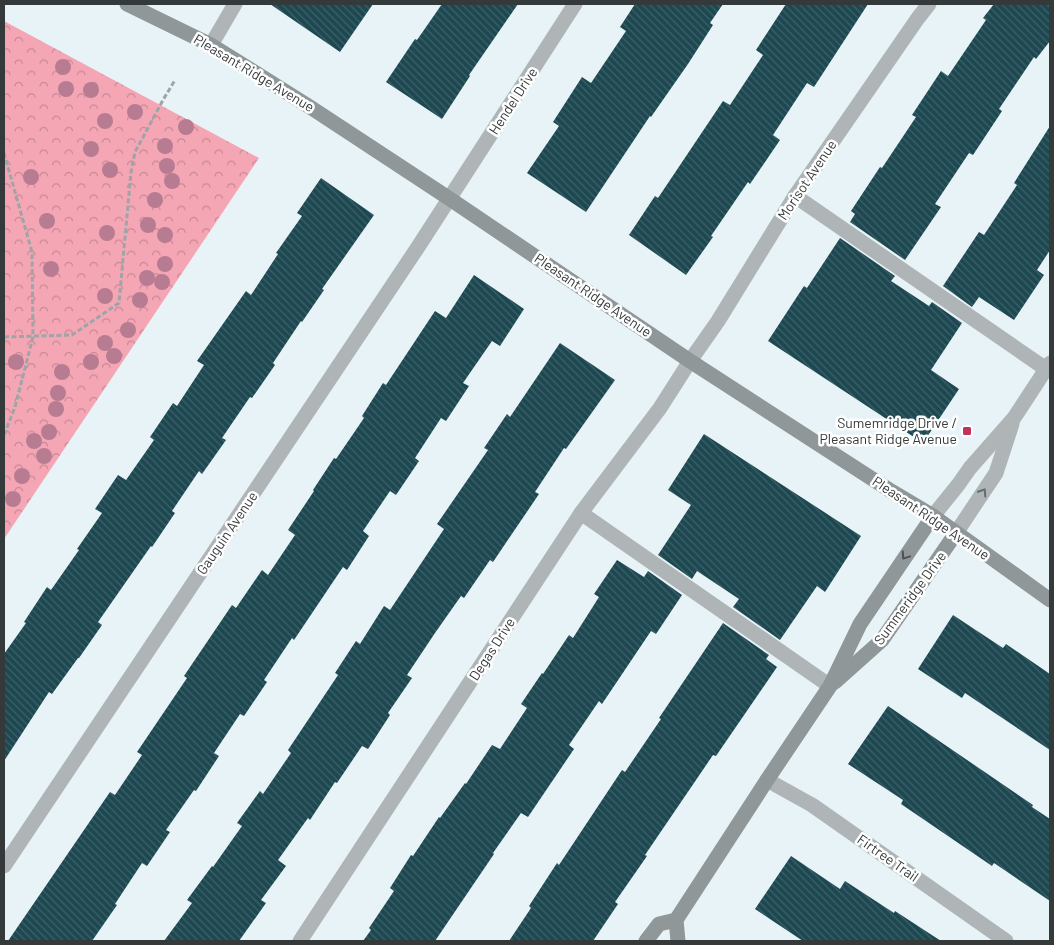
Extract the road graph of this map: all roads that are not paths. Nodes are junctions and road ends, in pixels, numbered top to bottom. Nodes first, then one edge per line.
1 (127, 4) edge
2 (235, 4) edge
3 (576, 4) edge
4 (929, 4) edge
5 (211, 45) junction
6 (795, 196) junction
7 (450, 198) junction
8 (690, 361) junction
9 (1048, 366) edge
10 (1014, 418) junction
11 (581, 513) junction
12 (932, 516) junction
13 (956, 533) junction
14 (1050, 600) edge
15 (830, 686) junction
16 (767, 780) junction
17 (4, 866) edge
18 (676, 920) junction
19 (300, 941) edge
20 (646, 941) edge
21 (678, 941) edge
22 (1006, 941) edge

1 - 5 street, Pleasant Ridge Avenue
2 - 5 street
3 - 7 street, Hendel Drive
4 - 6 street, Morisot Avenue
5 - 7 street, Pleasant Ridge Avenue
6 - 8 street, Morisot Avenue
6 - 9 street
7 - 8 street, Pleasant Ridge Avenue
7 - 17 street, Gauguin Avenue
8 - 11 street, Degas Drive
8 - 12 street, Pleasant Ridge Avenue
9 - 10 street, Summeridge Drive
10 - 12 street, Summeridge Drive
13 -> 10 street, Summeridge Drive
11 - 15 street
11 - 19 street, Degas Drive
12 - 13 street, Pleasant Ridge Avenue
12 -> 15 street, Summeridge Drive
13 - 14 street, Pleasant Ridge Avenue
13 - 15 street, Summeridge Drive
15 - 16 street, Summeridge Drive
16 - 18 street, Summeridge Drive
16 - 22 street, Firtree Trail
18 - 20 street
18 - 21 street

